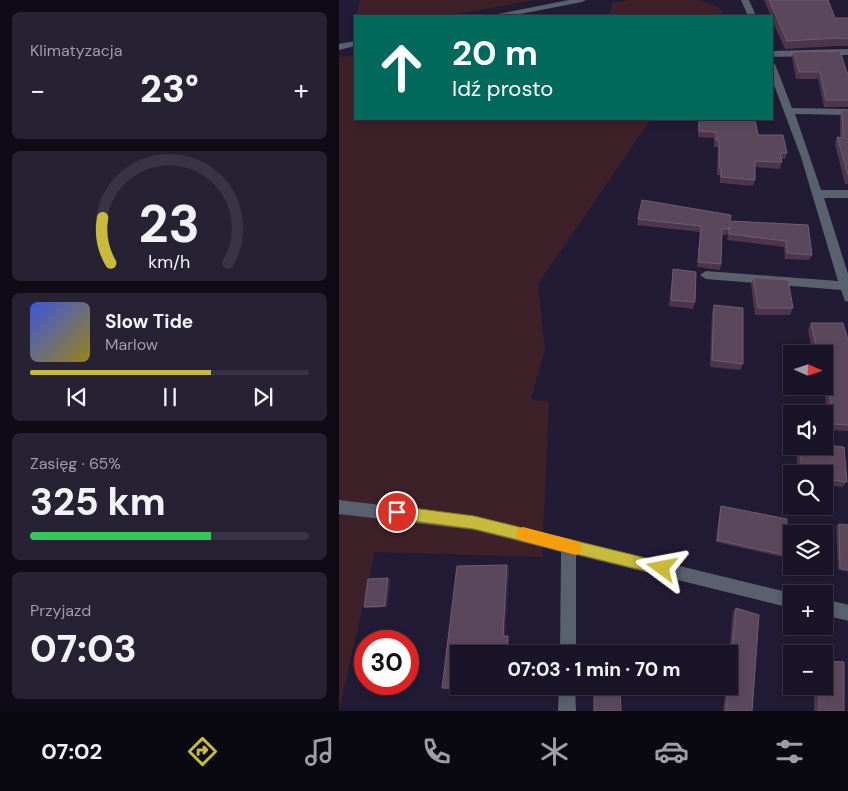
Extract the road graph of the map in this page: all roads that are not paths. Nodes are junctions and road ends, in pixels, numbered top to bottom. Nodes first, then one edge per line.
1 (582, 0) edge
2 (736, 0) edge
3 (747, 4) edge
4 (503, 15) edge
5 (354, 43) edge
6 (339, 47) edge
7 (848, 52) edge
8 (773, 54) edge
9 (773, 69) edge
10 (790, 111) junction
11 (848, 112) edge
12 (817, 194) junction
13 (848, 194) edge
14 (706, 275) dead end
15 (845, 286) junction
16 (848, 298) edge
17 (339, 507) edge
18 (569, 546) junction
19 (783, 598) edge
20 (833, 610) edge
21 (848, 613) edge
22 (568, 645) edge
23 (567, 695) edge
24 (567, 711) edge

1 - 4 street
2 - 3 street
5 - 6 street
7 - 8 street
9 - 10 street
10 - 11 street
10 - 12 street
12 - 13 street
12 - 15 street
14 - 15 street
15 - 16 street
17 - 18 street
18 - 19 street
18 - 22 street
20 - 21 street
23 - 24 street

